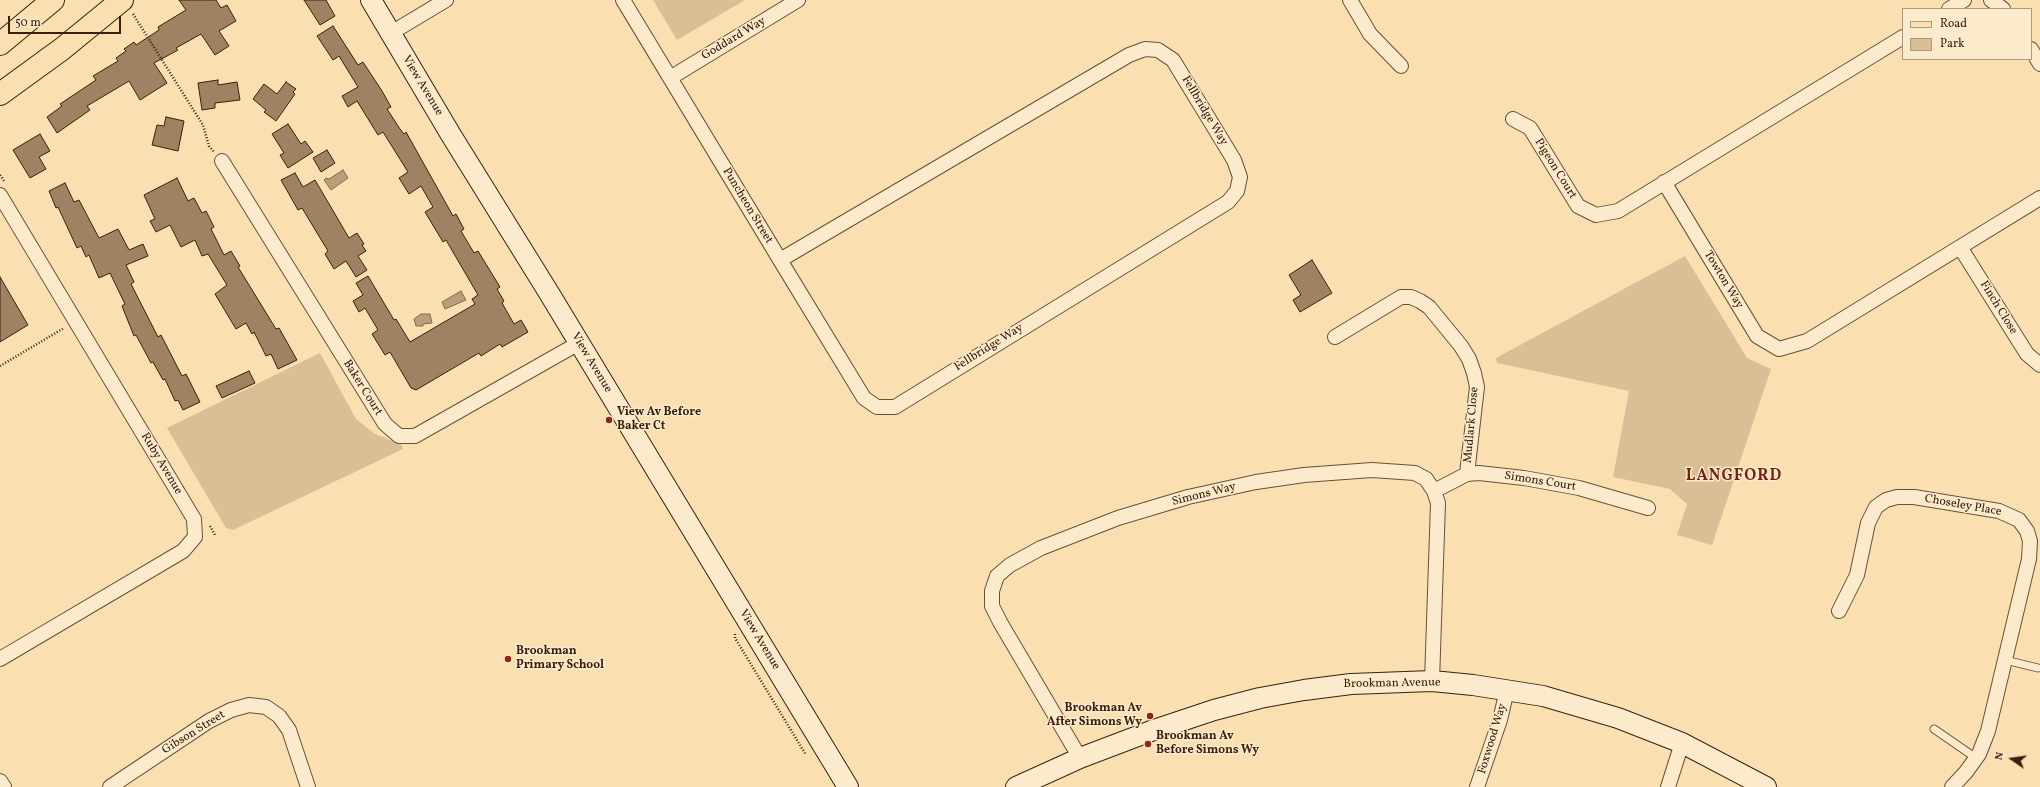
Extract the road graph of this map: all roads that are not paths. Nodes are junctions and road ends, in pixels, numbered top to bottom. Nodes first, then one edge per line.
1 (53, 0) edge
2 (371, 0) edge
3 (446, 0) edge
4 (623, 0) edge
5 (798, 0) edge
6 (1350, 0) edge
7 (1964, 0) edge
8 (1991, 0) edge
9 (127, 7) edge
10 (1951, 8) edge
11 (2002, 8) edge
12 (391, 33) junction
13 (1902, 38) edge
14 (0, 44) edge
15 (2032, 51) edge
16 (2040, 64) edge
17 (1401, 66) dead end
18 (670, 78) junction
19 (0, 94) edge
20 (1513, 119) dead end
21 (222, 161) road end
22 (1664, 182) junction
23 (0, 195) edge
24 (2040, 198) edge
25 (1960, 247) junction
26 (780, 260) junction
27 (1335, 337) dead end
28 (579, 344) junction
29 (2040, 365) edge
30 (877, 406) joint
31 (1467, 474) junction
32 (1434, 491) junction
33 (1648, 508) dead end
34 (1839, 610) dead end
35 (0, 659) edge
36 (2005, 660) junction
37 (2038, 668) dead end
38 (1432, 681) junction
39 (1507, 690) junction
40 (1934, 729) dead end
41 (1682, 743) junction
42 (1080, 758) junction
43 (1976, 758) junction
44 (0, 781) edge
45 (4, 787) edge
46 (110, 787) edge
47 (308, 787) edge
48 (848, 787) edge
49 (1016, 787) edge
50 (1477, 787) edge
51 (1668, 787) edge
52 (1766, 787) edge
53 (1952, 787) edge

1 - 14 main road
2 - 12 street, View Avenue
3 - 12 street
4 - 18 street, Puncheon Street
5 - 18 street, Goddard Way
6 - 17 street
7 - 10 street
8 - 11 street
9 - 19 main road
12 - 28 street, View Avenue
13 - 22 street
15 - 16 street
18 - 26 street, Puncheon Street
20 - 22 street, Pigeon Court
21 - 28 street, Baker Court
22 - 25 street, Towton Way
23 - 35 street, Ruby Avenue
24 - 25 street, Towton Way
25 - 29 street, Finch Close
26 - 30 street, Puncheon Street
26 - 30 street, Fellbridge Way
27 - 31 street, Mudlark Close
28 - 48 street, View Avenue
31 - 32 street, Simons Court
31 - 33 street, Simons Court
32 - 38 street
32 - 42 street, Simons Way
34 - 36 street, Choseley Place
36 - 37 lane
36 - 43 street, Choseley Place
38 - 39 street, Brookman Avenue
38 - 42 street, Brookman Avenue
39 - 41 street, Brookman Avenue
39 - 50 street, Foxwood Way
40 - 43 lane
41 - 51 street
41 - 52 street, Brookman Avenue
42 - 49 street, Brookman Avenue
43 - 53 street, Choseley Place
44 - 45 street
46 - 47 street, Gibson Street

